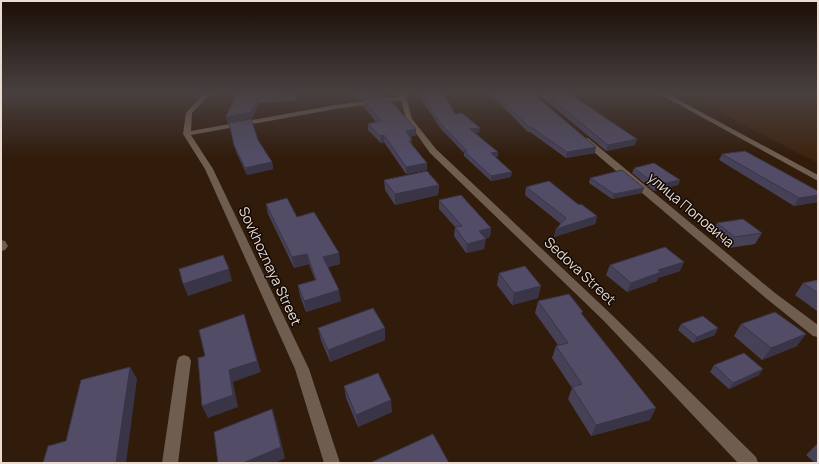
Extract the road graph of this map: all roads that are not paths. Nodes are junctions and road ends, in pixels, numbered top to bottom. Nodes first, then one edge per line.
1 (189, 114) edge
2 (299, 114) edge
3 (407, 114) edge
4 (699, 114) edge
5 (577, 133) edge
6 (187, 134) junction
7 (818, 178) edge
8 (1, 243) edge
9 (1, 248) edge
10 (818, 332) edge
11 (184, 361) dead end
12 (170, 463) edge
13 (332, 463) edge
14 (750, 463) edge

1 - 6 street
2 - 6 street
3 - 14 street, Sedova Street
4 - 7 street
5 - 10 street, улица Поповича
6 - 13 street, Sovkhoznaya Street
8 - 9 street
11 - 12 street

